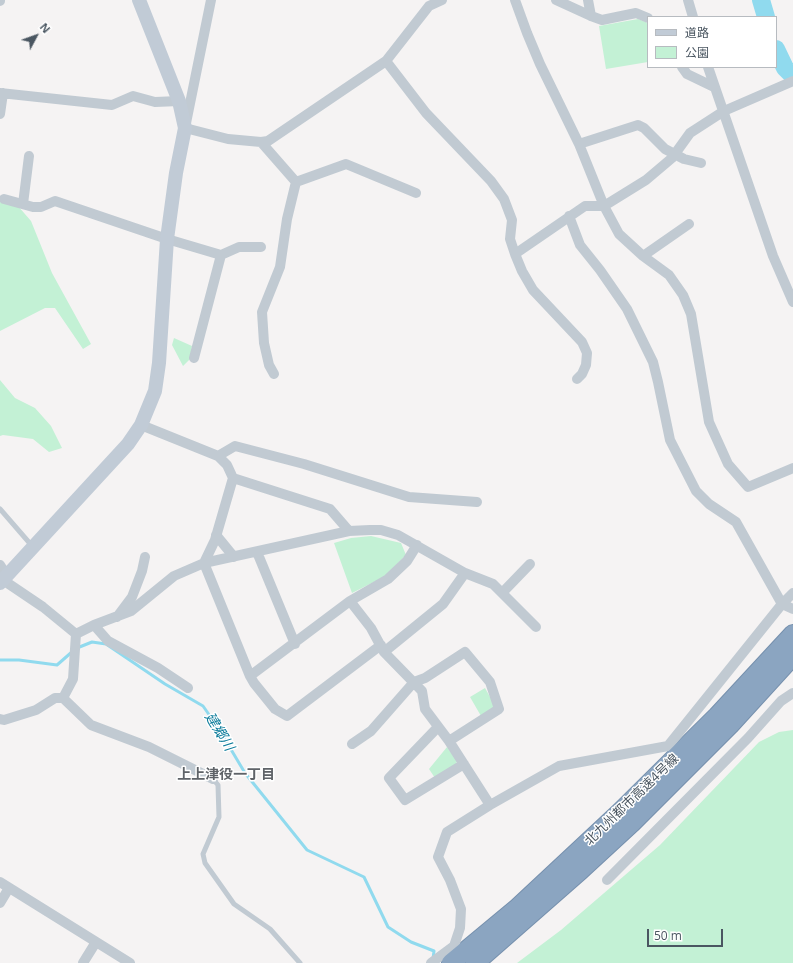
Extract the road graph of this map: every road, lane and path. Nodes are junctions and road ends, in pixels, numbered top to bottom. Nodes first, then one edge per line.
1 (139, 0) edge
2 (211, 0) edge
3 (442, 0) edge
4 (517, 0) edge
5 (556, 0) edge
6 (588, 0) edge
7 (688, 0) edge
8 (591, 16) junction
9 (693, 16) edge
10 (647, 18) edge
11 (386, 61) junction
12 (683, 68) edge
13 (708, 68) edge
14 (792, 82) edge
15 (714, 87) junction
16 (2, 93) edge
17 (179, 101) junction
18 (724, 111) junction
19 (0, 114) edge
20 (185, 128) junction
21 (261, 142) junction
22 (578, 144) junction
23 (675, 154) junction
24 (29, 156) dead end
25 (701, 163) dead end
26 (296, 182) junction
27 (416, 193) dead end
28 (4, 199) dead end
29 (23, 204) junction
30 (604, 206) junction
31 (569, 216) junction
32 (690, 224) dead end
33 (167, 239) junction
34 (261, 247) dead end
35 (515, 254) junction
36 (221, 255) junction
37 (643, 256) junction
38 (793, 302) edge
39 (194, 358) dead end
40 (274, 374) dead end
41 (577, 379) dead end
42 (141, 425) junction
43 (218, 456) junction
44 (793, 468) edge
45 (233, 478) junction
46 (477, 502) dead end
47 (0, 509) edge
48 (349, 531) junction
49 (216, 535) junction
50 (417, 544) junction
51 (34, 548) junction
52 (257, 552) junction
53 (145, 557) dead end
54 (234, 557) junction
55 (204, 563) junction
56 (530, 564) dead end
57 (465, 573) junction
58 (2, 576) edge
59 (502, 593) junction
60 (793, 593) edge
61 (350, 601) junction
62 (782, 604) junction
63 (793, 609) edge
64 (116, 617) junction
65 (94, 625) junction
66 (536, 627) dead end
67 (793, 634) edge
68 (76, 636) junction
69 (295, 644) junction
70 (383, 649) junction
71 (793, 656) edge
72 (250, 676) junction
73 (414, 682) junction
74 (188, 688) dead end
75 (793, 693) edge
76 (62, 698) junction
77 (0, 719) edge
78 (438, 727) junction
79 (449, 741) junction
80 (352, 744) dead end
81 (464, 764) junction
82 (213, 779) joint
83 (490, 805) junction
84 (607, 880) dead end
85 (0, 882) edge
86 (9, 888) junction
87 (0, 902) edge
88 (96, 942) junction
89 (457, 959) edge
90 (83, 963) edge
91 (130, 963) edge
92 (300, 963) edge
93 (431, 963) edge

1 - 17 street
2 - 20 street
3 - 11 street
4 - 22 street
5 - 8 street
6 - 8 street
7 - 9 street
8 - 10 street
11 - 21 street
11 - 35 street
12 - 15 street
13 - 15 street
14 - 18 street
15 - 18 street
16 - 17 street
16 - 19 street
17 - 20 street
18 - 23 street
18 - 38 street
20 - 21 street
20 - 33 street
21 - 26 street
22 - 23 street
22 - 30 street
23 - 25 street
23 - 30 street
24 - 29 street
26 - 27 street
26 - 40 street
28 - 29 street
29 - 33 street
30 - 31 street
30 - 37 street
31 - 35 street
31 - 62 street
32 - 37 street
33 - 36 street
33 - 42 street
34 - 36 street
35 - 41 street
36 - 39 street
37 - 44 street
42 - 43 street
42 - 51 street
43 - 45 street
43 - 46 street
45 - 48 street
45 - 49 street
47 - 51 lane
48 - 50 street
48 - 52 street
49 - 54 street
49 - 55 street
50 - 57 street
50 - 61 street
51 - 58 street
52 - 54 street
52 - 69 street
53 - 64 street
54 - 55 street
55 - 64 street
55 - 72 street
56 - 59 street
57 - 59 street
57 - 70 street
58 - 68 street
59 - 66 street
60 - 62 street
61 - 69 street
61 - 70 street
62 - 63 street
62 - 83 street
64 - 65 street
65 - 68 street
65 - 74 street
67 - 89 highway, 北九州都市高速4号線
68 - 76 street
69 - 72 street
70 - 72 street
70 - 73 street
71 - 89 highway, 北九州都市高速4号線
73 - 78 street
73 - 79 street
73 - 80 street
75 - 84 street
76 - 77 street
76 - 82 street
78 - 79 street
78 - 81 street
79 - 81 street
81 - 83 street
82 - 92 lane
83 - 89 street
85 - 86 street
86 - 87 street
86 - 88 street
88 - 90 street
88 - 91 street
89 - 93 street

